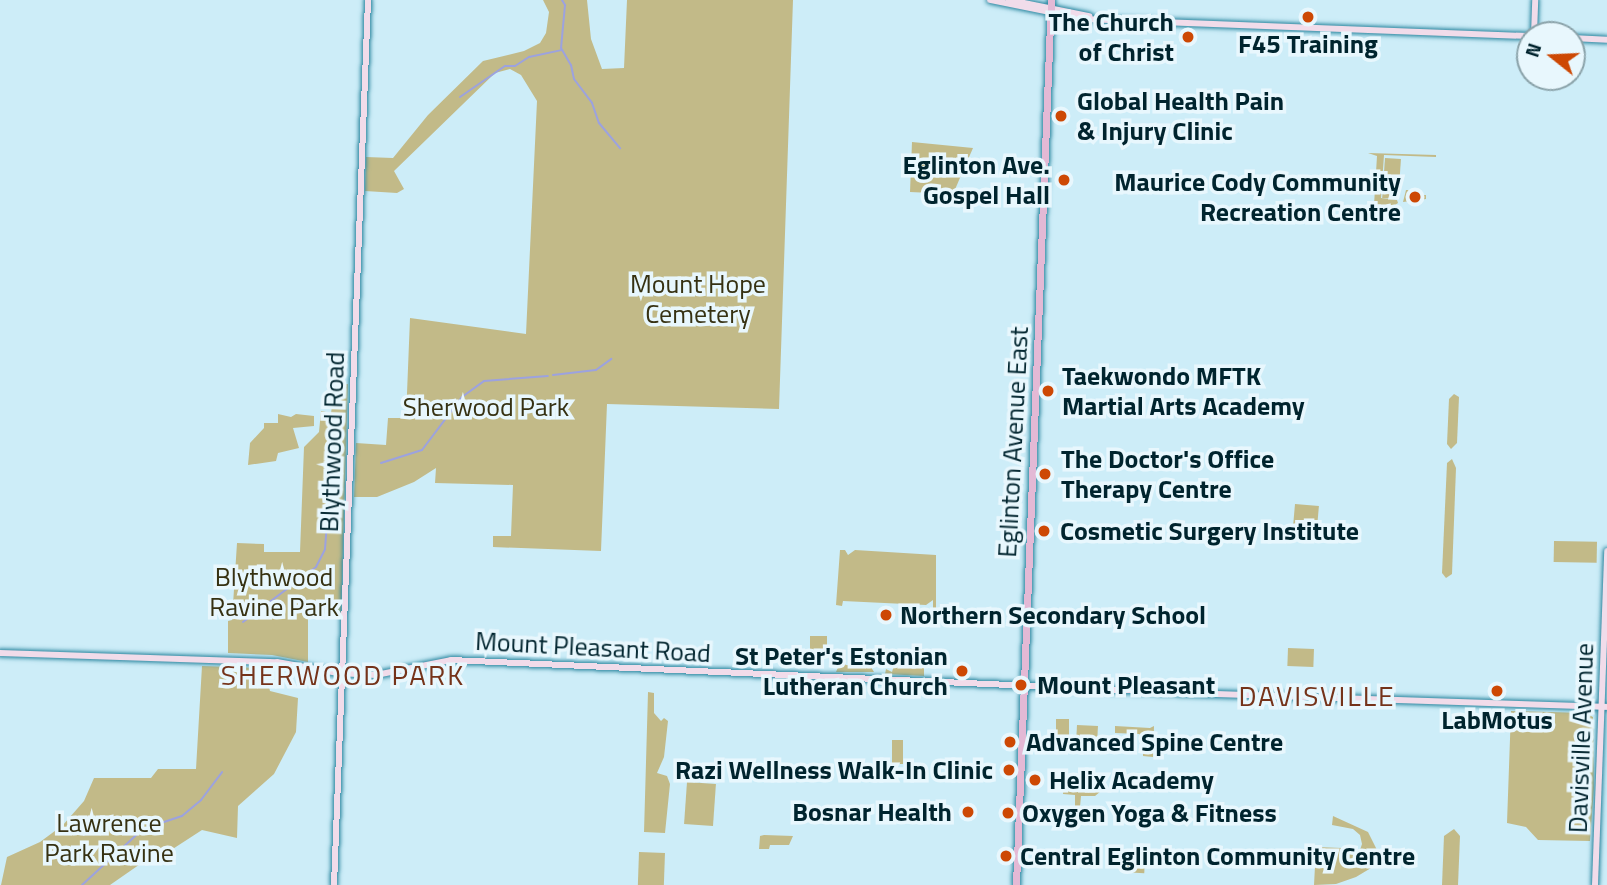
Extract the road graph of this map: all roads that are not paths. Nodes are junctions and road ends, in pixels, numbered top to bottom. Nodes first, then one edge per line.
1 (368, 0) edge
2 (990, 0) edge
3 (1009, 0) edge
4 (1535, 0) edge
5 (1051, 7) edge
6 (1533, 21) edge
7 (1516, 35) edge
8 (1586, 39) edge
9 (1607, 40) edge
10 (1607, 551) edge
11 (0, 653) edge
12 (343, 674) junction
13 (1024, 686) junction
14 (1604, 706) edge
15 (334, 885) edge
16 (1016, 885) edge
17 (1595, 885) edge

1 - 12 main road, Blythwood Road
2 - 5 main road
3 - 5 main road
4 - 6 main road
5 - 7 main road
5 - 13 main road, Eglinton Avenue East
8 - 9 main road
10 - 14 main road, Davisville Avenue
11 - 12 main road, Mount Pleasant Road
12 - 13 main road, Mount Pleasant Road
12 - 15 main road, Blythwood Road
13 - 14 main road, Mount Pleasant Road
13 - 16 main road, Eglinton Avenue East
14 - 17 main road, Davisville Avenue

